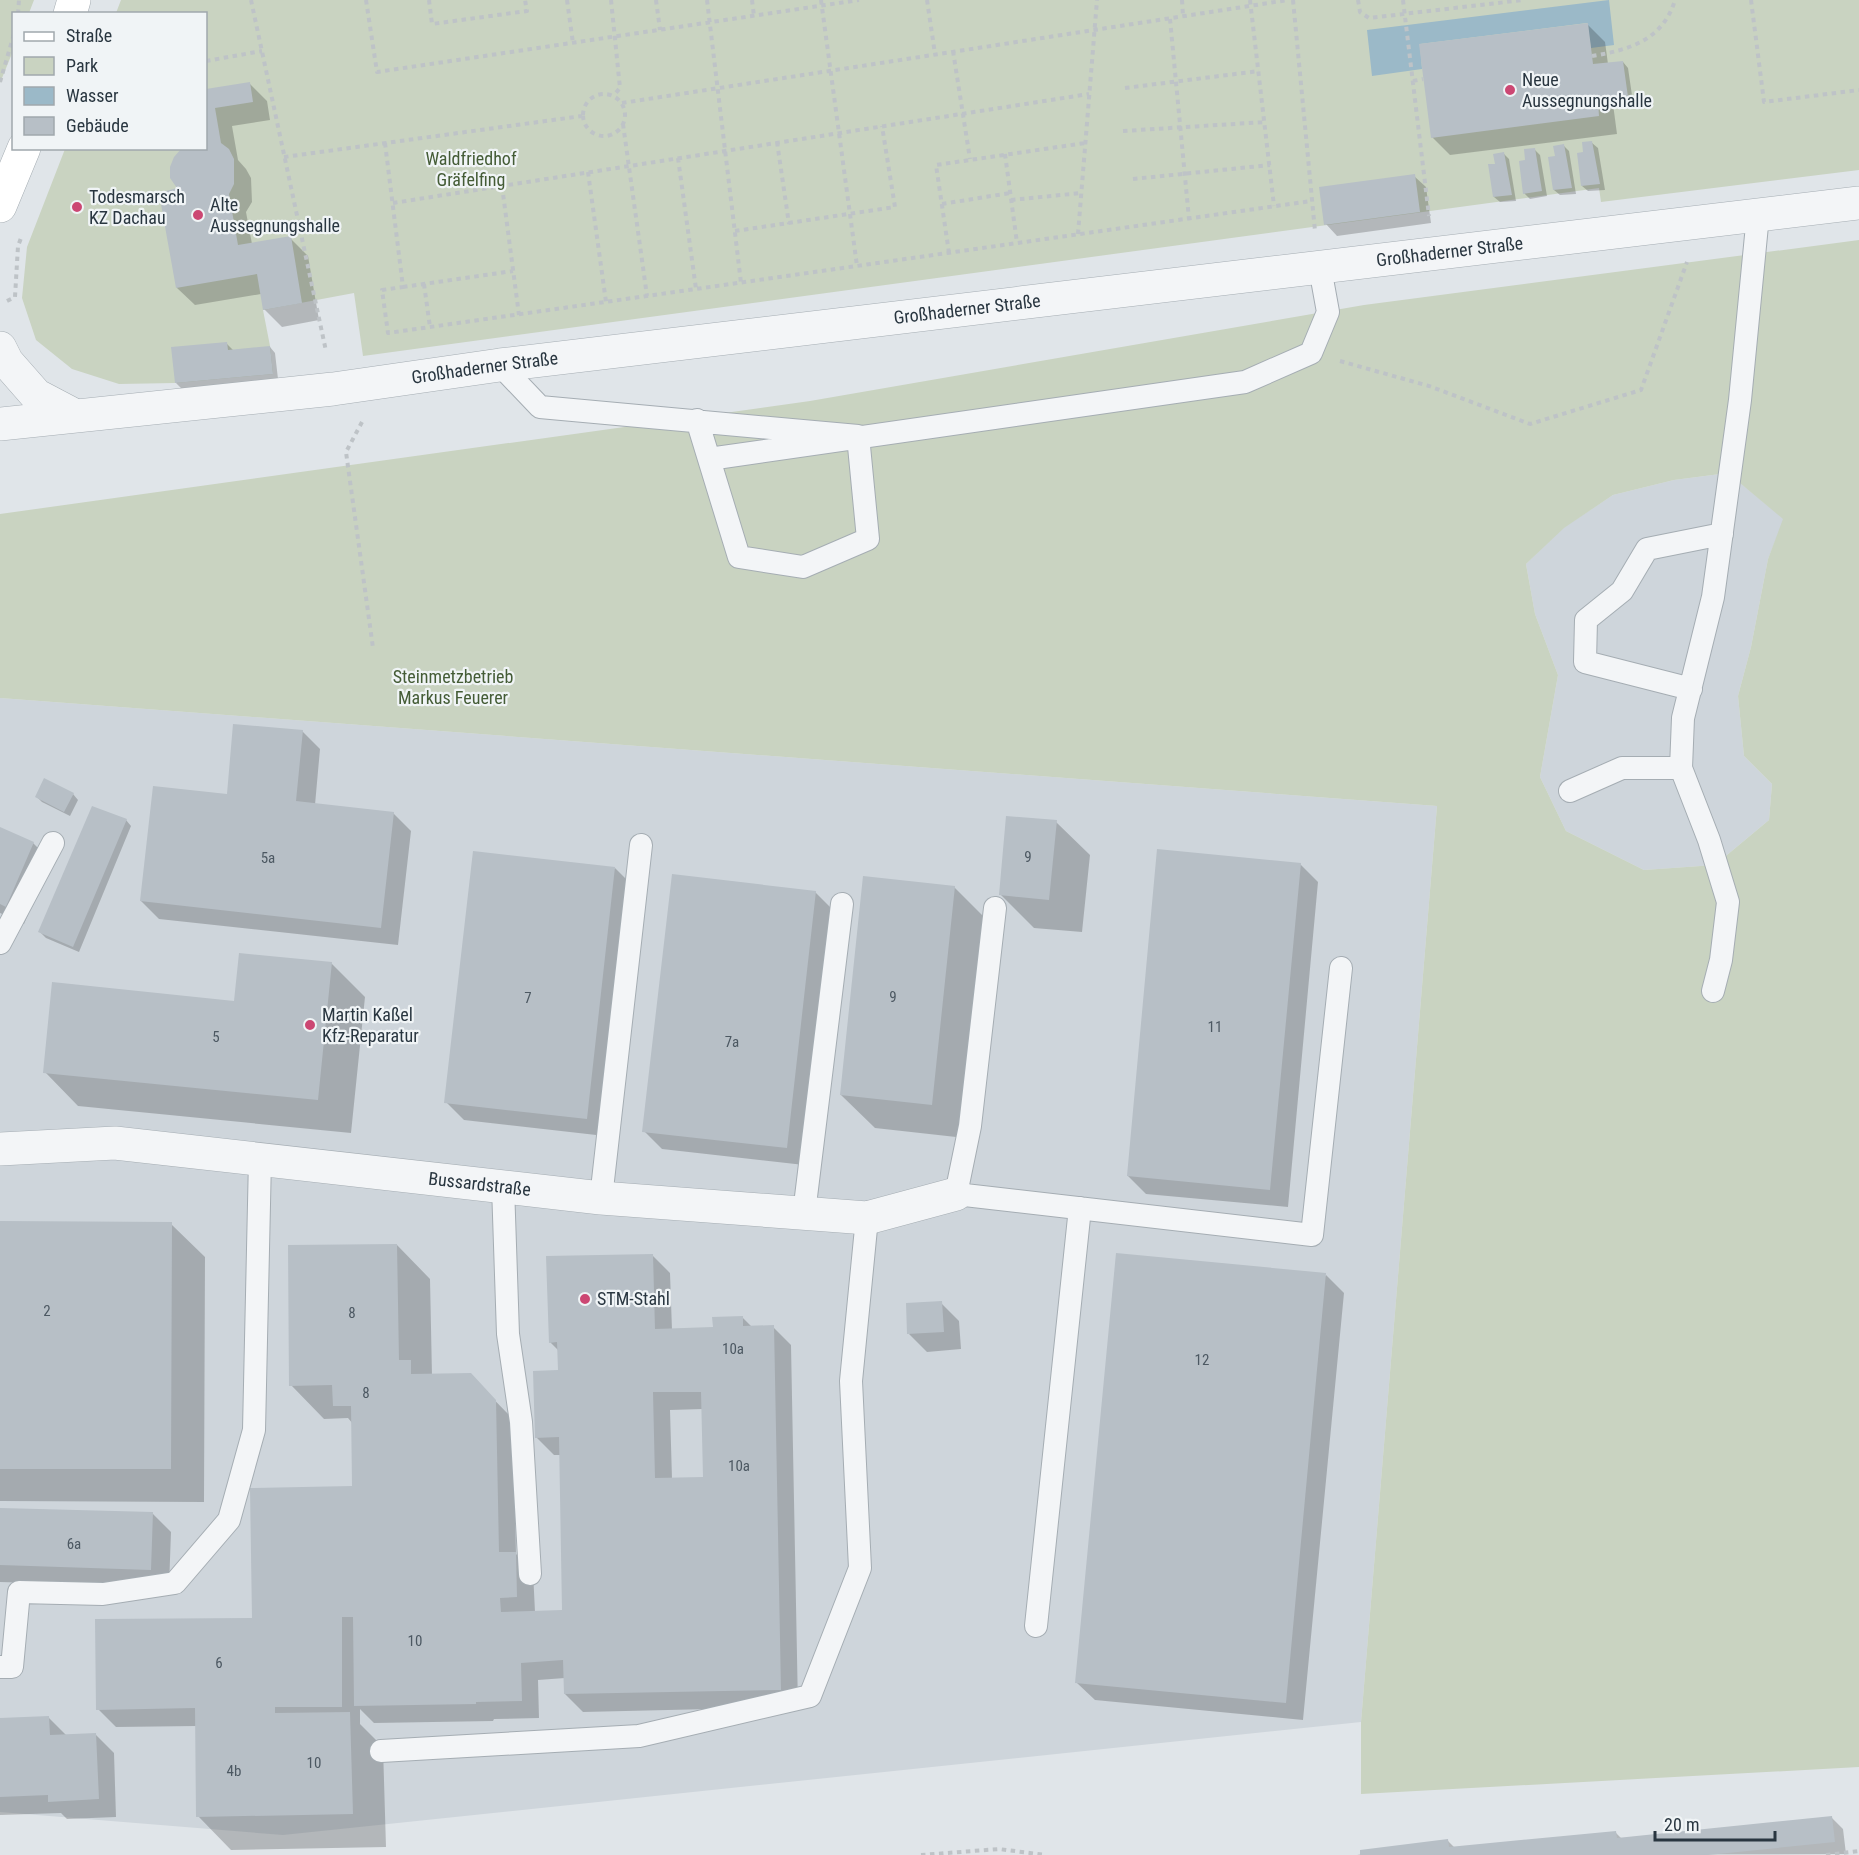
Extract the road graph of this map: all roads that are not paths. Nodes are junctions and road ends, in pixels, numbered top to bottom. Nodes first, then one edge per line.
1 (23, 150) edge
2 (1859, 203) edge
3 (0, 206) edge
4 (1758, 215) junction
5 (1320, 268) junction
6 (0, 348) edge
7 (500, 365) junction
8 (74, 415) junction
9 (697, 420) junction
10 (0, 424) edge
11 (858, 436) junction
12 (709, 459) junction
13 (1722, 534) junction
14 (1691, 689) junction
15 (1681, 768) junction
16 (1570, 791) dead end
17 (53, 843) dead end
18 (641, 845) dead end
19 (842, 904) dead end
20 (995, 908) dead end
21 (0, 943) edge
22 (1341, 968) dead end
23 (1713, 992) dead end
24 (0, 1149) edge
25 (260, 1159) junction
26 (502, 1186) junction
27 (956, 1194) junction
28 (601, 1198) junction
29 (1080, 1208) junction
30 (804, 1213) junction
31 (867, 1218) junction
32 (530, 1574) dead end
33 (1036, 1626) dead end
34 (0, 1666) edge
35 (381, 1751) dead end

1 - 3 main road
2 - 4 street, Großhaderner Straße
4 - 5 street, Großhaderner Straße
4 - 13 lane
5 - 7 street, Großhaderner Straße
5 - 11 lane
6 - 8 street
7 - 8 street, Großhaderner Straße
7 - 9 lane
8 - 10 street, Großhaderner Straße
9 - 11 lane
9 - 12 lane
11 - 12 lane
11 - 12 lane
13 - 14 lane
13 - 14 lane
14 - 15 lane
15 - 16 lane
15 - 23 lane
17 - 21 lane
18 - 28 lane
19 - 30 lane
20 - 27 lane
22 - 29 lane
24 - 25 street, Bussardstraße
25 - 26 street, Bussardstraße
25 - 34 lane
26 - 28 street, Bussardstraße
26 - 32 lane
27 - 29 lane
27 - 31 street, Bussardstraße
28 - 30 street, Bussardstraße
29 - 33 lane
30 - 31 street, Bussardstraße
31 - 35 lane

